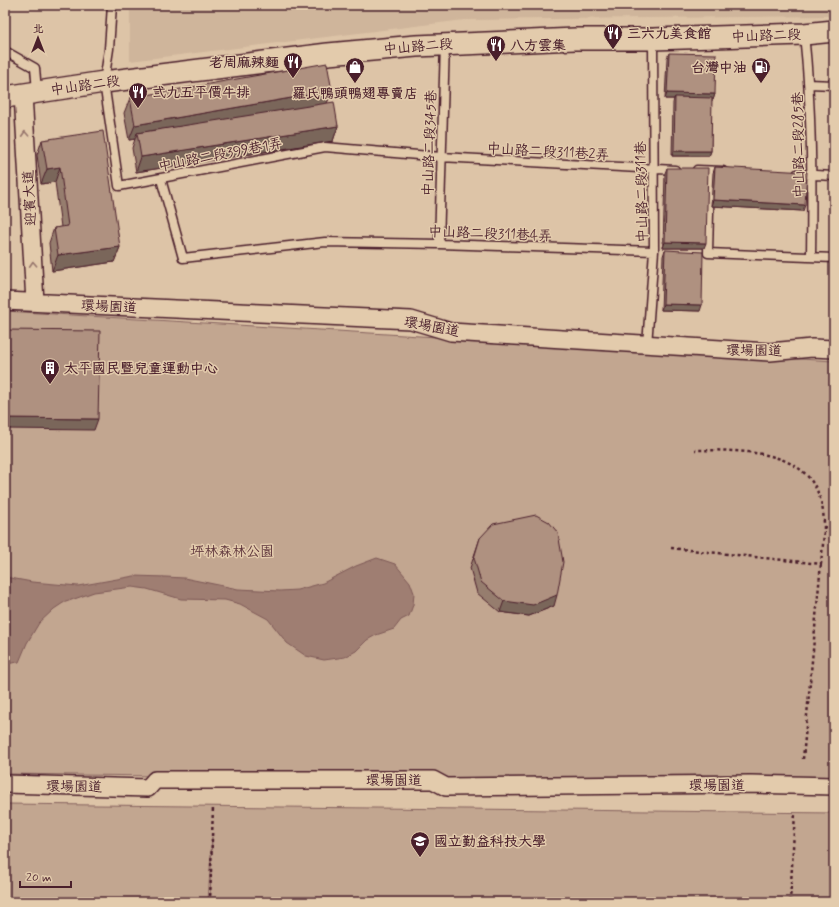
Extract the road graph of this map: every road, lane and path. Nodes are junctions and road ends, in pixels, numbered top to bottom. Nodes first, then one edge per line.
1 (112, 5) edge
2 (834, 31) edge
3 (804, 34) junction
4 (653, 39) junction
5 (445, 43) junction
6 (5, 52) edge
7 (104, 82) junction
8 (809, 84) junction
9 (834, 85) edge
10 (22, 94) edge
11 (441, 158) junction
12 (654, 170) junction
13 (710, 171) junction
14 (734, 172) edge
15 (789, 174) edge
16 (812, 175) junction
17 (834, 176) edge
18 (161, 179) junction
19 (440, 244) junction
20 (654, 251) junction
21 (811, 256) junction
22 (834, 258) edge
23 (5, 301) edge
24 (35, 302) junction
25 (647, 345) junction
26 (834, 349) edge
27 (695, 450) dead end
28 (824, 527) junction
29 (834, 528) edge
30 (671, 548) dead end
31 (821, 564) junction
32 (803, 759) dead end
33 (5, 784) edge
34 (834, 786) edge
35 (213, 806) dead end
36 (795, 813) dead end
37 (210, 902) edge
38 (790, 902) edge

1 - 7 lane
2 - 3 street, 中山路二段
3 - 4 street, 中山路二段
3 - 8 lane, 中山路二段285巷
4 - 5 street, 中山路二段
4 - 12 lane, 中山路二段311巷
5 - 7 street, 中山路二段
5 - 11 lane, 中山路二段345巷
6 - 10 lane
7 - 10 street, 中山路二段
7 - 18 lane, 中山路二段399巷1弄
8 - 9 lane
8 - 16 lane, 中山路二段285巷
24 -> 10 street, 迎賓大道
11 - 12 lane, 中山路二段311巷2弄
11 - 18 lane, 中山路二段399巷1弄
11 - 19 lane, 中山路二段345巷
12 - 13 lane, 中山路二段311巷2弄
12 - 20 lane, 中山路二段311巷
13 - 14 lane, 中山路二段311巷2弄
13 - 21 lane
15 - 16 lane
16 - 17 lane
16 - 21 lane, 中山路二段285巷
18 - 19 lane, 中山路二段311巷4弄
19 - 20 lane, 中山路二段311巷4弄
20 - 25 lane, 中山路二段311巷
21 - 22 lane
23 - 24 street, 環場園道
24 - 25 street, 環場園道
25 - 26 street, 環場園道
27 - 28 path
28 - 29 path
28 - 31 path
30 - 31 path
31 - 32 path
33 - 34 street, 環場園道
35 - 37 path
36 - 38 path

